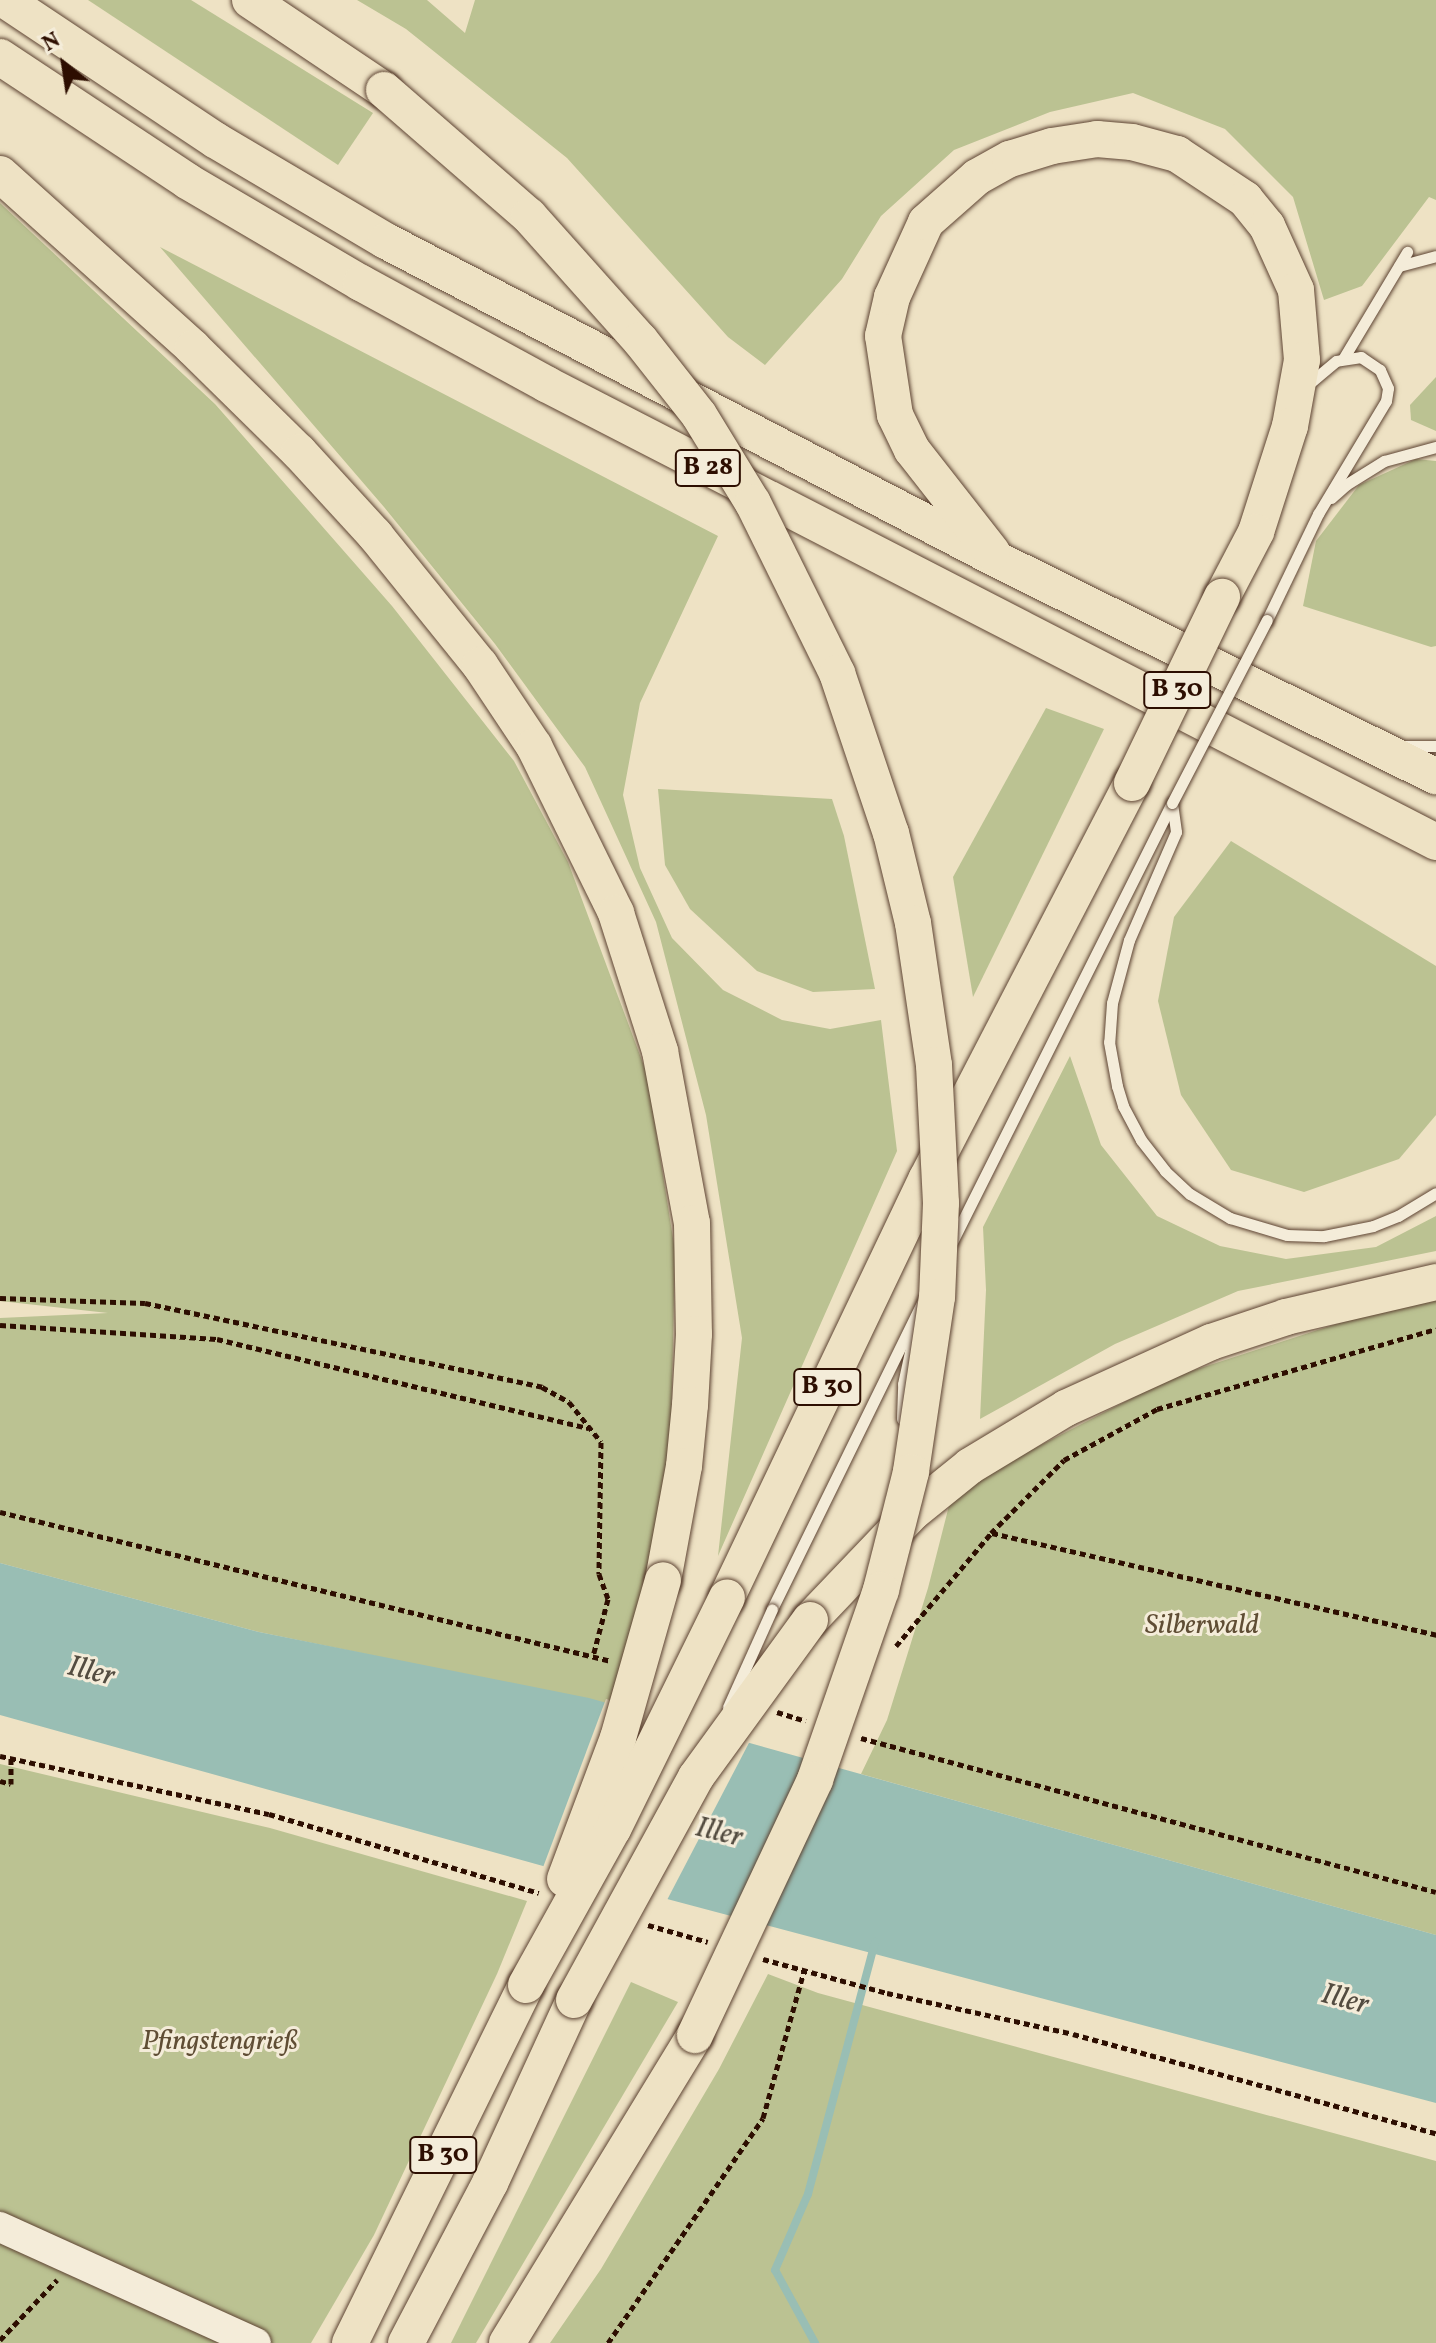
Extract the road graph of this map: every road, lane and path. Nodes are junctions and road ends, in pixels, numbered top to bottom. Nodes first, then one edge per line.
1 (5, 0) edge
2 (250, 0) edge
3 (0, 57) edge
4 (0, 174) edge
5 (1407, 252) dead end
6 (1436, 256) edge
7 (1399, 266) junction
8 (1343, 359) junction
9 (1295, 401) junction
10 (1436, 447) edge
11 (1318, 514) junction
12 (998, 560) junction
13 (1376, 745) junction
14 (1436, 746) edge
15 (1436, 776) edge
16 (1172, 803) junction
17 (1421, 834) edge
18 (1436, 859) edge
19 (1436, 1193) edge
20 (1436, 1282) edge
21 (925, 1296) junction
22 (0, 1298) edge
23 (0, 1325) edge
24 (1436, 1329) edge
25 (902, 1427) dead end
26 (590, 1429) junction
27 (898, 1468) dead end
28 (887, 1509) dead end
29 (0, 1512) edge
30 (991, 1533) junction
31 (1436, 1635) edge
32 (893, 1650) dead end
33 (872, 1740) dead end
34 (0, 1756) edge
35 (11, 1758) junction
36 (696, 1777) junction
37 (0, 1781) edge
38 (1436, 1892) edge
39 (544, 1894) dead end
40 (636, 1921) dead end
41 (712, 1944) dead end
42 (758, 1957) dead end
43 (804, 1971) junction
44 (526, 1985) junction
45 (1436, 2133) edge
46 (0, 2227) edge
47 (70, 2258) junction
48 (355, 2333) edge
49 (0, 2339) edge
50 (256, 2343) edge
51 (406, 2343) edge
52 (507, 2343) edge
53 (608, 2343) edge

1 - 12 highway, B 28
2 - 52 highway, bridge
3 - 17 highway, B 28
4 - 44 highway, bridge
5 - 7 lane
6 - 7 lane
7 - 8 lane
8 - 9 lane
8 - 11 lane
9 - 12 highway
9 - 44 highway, B 30, bridge
10 - 11 lane
11 - 16 lane, B 30, bridge
12 - 13 highway, B 28
13 - 14 lane
13 - 15 highway, B 28
16 - 19 lane
16 - 21 lane, B 30
17 - 18 lane
20 - 36 highway, bridge
21 - 25 lane
21 - 36 lane, B 30, bridge
22 - 26 path
23 - 26 path
24 - 30 path
26 - 29 path
27 - 28 lane
30 - 31 path
30 - 32 path
33 - 38 path
34 - 35 path
35 - 37 path
35 - 39 path
36 - 51 highway, B 30, bridge
40 - 41 path
42 - 43 path
43 - 45 path
43 - 53 path
44 - 48 highway, B 30
46 - 47 main road
47 - 49 path
47 - 50 main road

